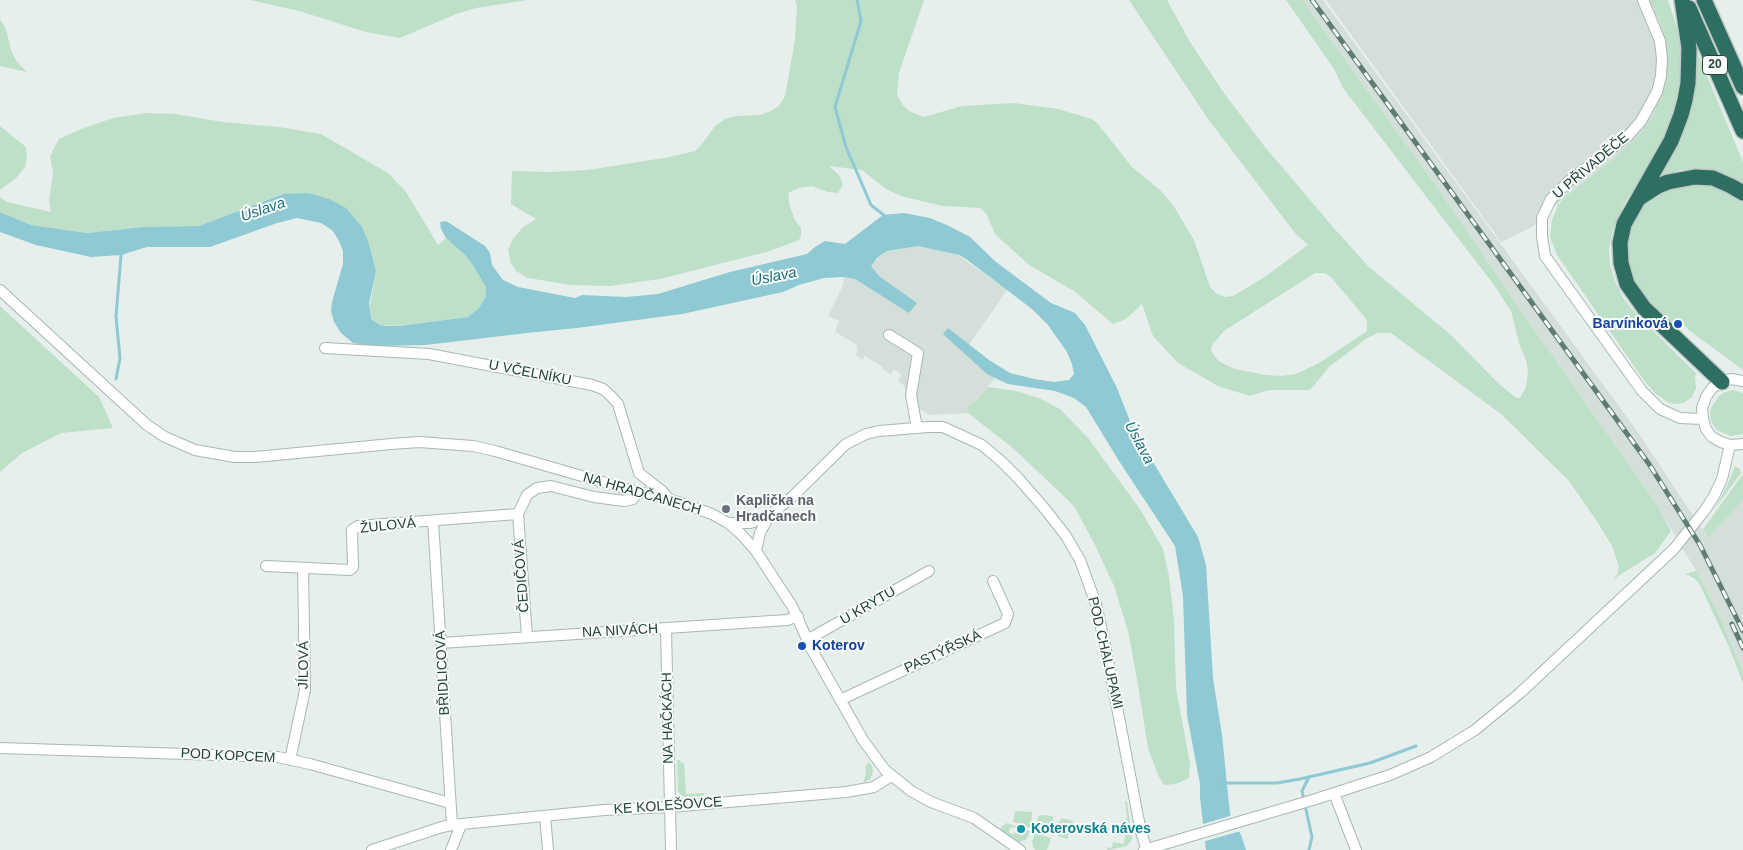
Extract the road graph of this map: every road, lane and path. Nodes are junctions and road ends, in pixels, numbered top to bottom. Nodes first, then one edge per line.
1 (1643, 0) edge
2 (1683, 0) edge
3 (1704, 0) edge
4 (1743, 87) edge
5 (1743, 131) edge
6 (1743, 193) edge
7 (1635, 203) junction
8 (0, 290) edge
9 (889, 335) dead end
10 (325, 348) dead end
11 (1743, 381) edge
12 (1722, 382) junction
13 (1703, 419) junction
14 (917, 428) junction
15 (1743, 444) edge
16 (1730, 445) junction
17 (637, 492) junction
18 (669, 499) junction
19 (518, 514) junction
20 (769, 516) junction
21 (433, 521) junction
22 (728, 523) junction
23 (756, 551) junction
24 (266, 566) dead end
25 (304, 568) junction
26 (929, 571) dead end
27 (993, 581) dead end
28 (798, 616) junction
29 (666, 629) junction
30 (527, 637) junction
31 (807, 640) junction
32 (441, 643) junction
33 (840, 700) junction
34 (0, 748) edge
35 (290, 760) junction
36 (891, 776) junction
37 (1334, 794) junction
38 (450, 803) junction
39 (670, 807) junction
40 (545, 816) junction
41 (451, 826) junction
42 (372, 850) edge
43 (451, 850) edge
44 (548, 850) edge
45 (671, 850) edge
46 (1020, 850) edge
47 (1146, 850) edge
48 (1356, 850) edge

1 - 13 street, U PŘIVADĚČE
2 - 5 highway, 20
2 - 7 highway
3 - 4 highway, 20
6 - 7 highway
7 - 12 highway
8 - 17 street, NA HRADČANECH
9 - 14 street
10 - 18 street, U VČELNÍKU
11 - 12 street
12 - 13 street
13 - 16 street
14 - 20 street
14 - 47 street, POD CHALUPAMI
15 - 16 street
16 - 37 street
17 - 18 street, NA HRADČANECH
17 - 19 street
18 - 22 street, NA HRADČANECH
19 - 21 street, ŽULOVÁ
19 - 30 street, ČEDIČOVÁ
20 - 22 street
20 - 23 street
21 - 25 street, ŽULOVÁ
21 - 32 street, BŘIDLICOVÁ
22 - 23 street, NA HRADČANECH
23 - 28 street, NA HRADČANECH
24 - 25 street, ŽULOVÁ
25 - 35 street, JÍLOVÁ
26 - 31 street, U KRYTU
27 - 33 street, PASTÝŘSKÁ
28 - 29 street, NA NIVÁCH
28 - 31 street, NA HRADČANECH
29 - 30 street, NA NIVÁCH
29 - 39 street, NA HAČKÁCH
30 - 32 street, NA NIVÁCH
31 - 33 street, NA HRADČANECH
32 - 38 street, BŘIDLICOVÁ
33 - 36 street, NA HRADČANECH
34 - 35 street, POD KOPCEM
35 - 38 street, POD KOPCEM
36 - 39 street, KE KOLEŠOVCE
36 - 46 street
37 - 47 street
37 - 48 street
38 - 41 street, BŘIDLICOVÁ
39 - 40 street, KE KOLEŠOVCE
39 - 45 street, NA HAČKÁCH
40 - 41 street, KE KOLEŠOVCE
40 - 44 street
41 - 42 street, KE KOLEŠOVCE
41 - 43 street

